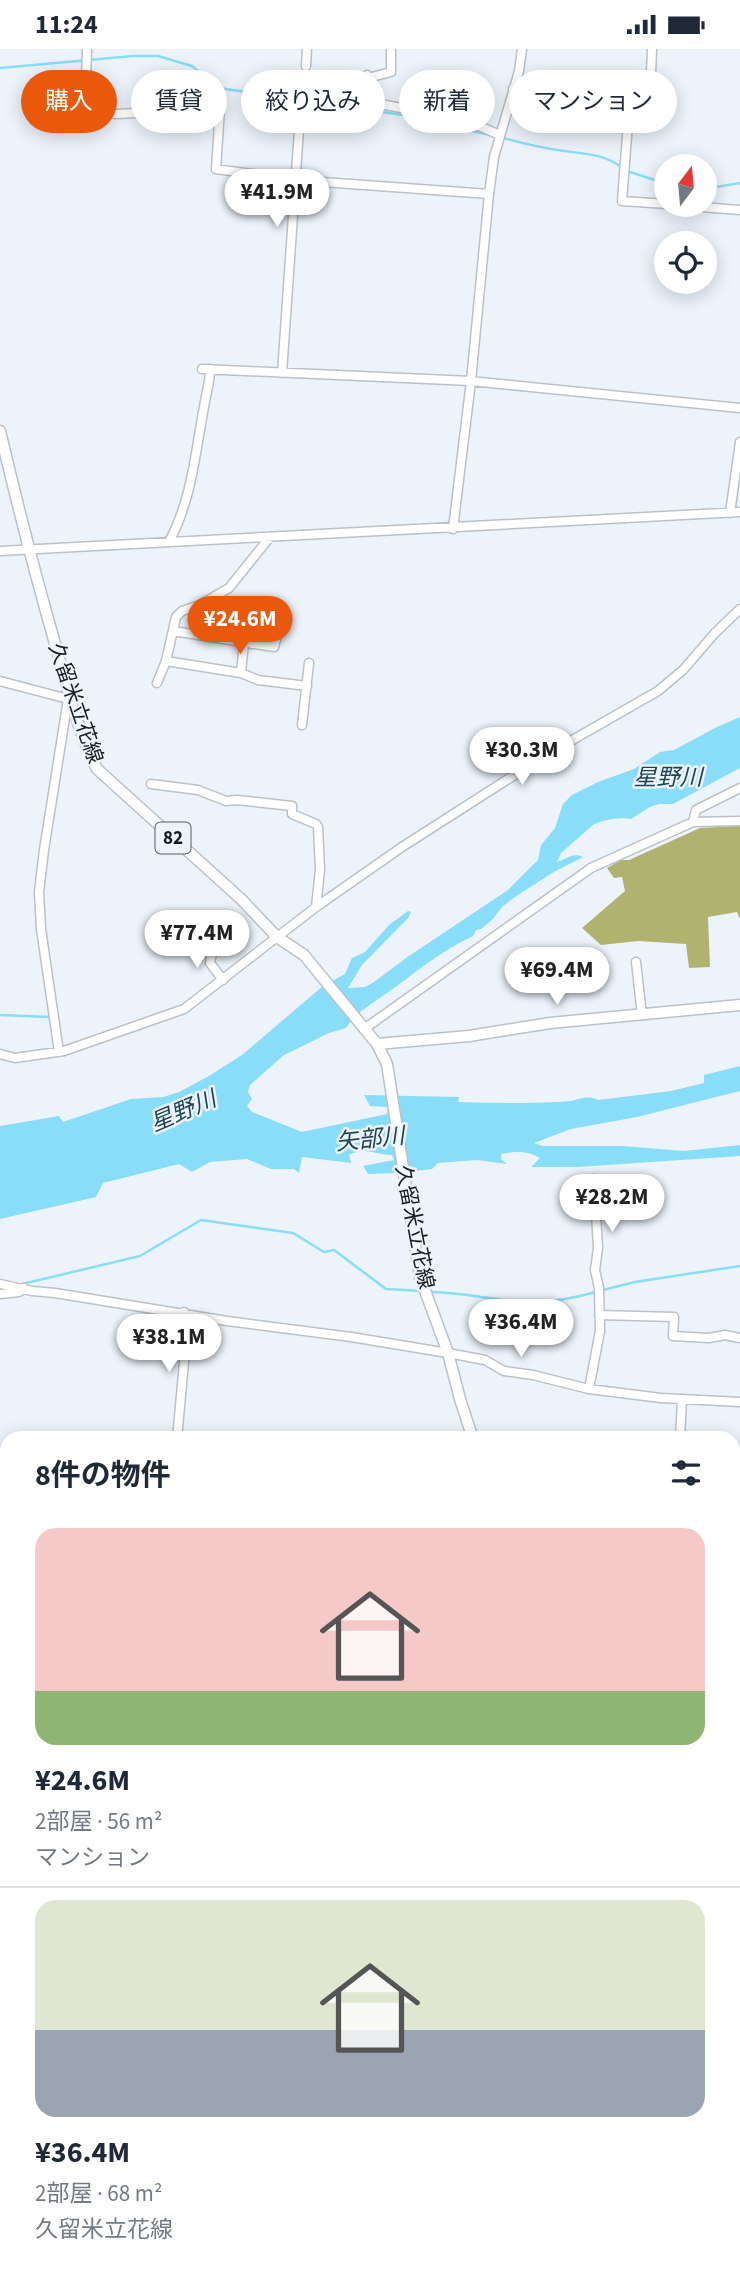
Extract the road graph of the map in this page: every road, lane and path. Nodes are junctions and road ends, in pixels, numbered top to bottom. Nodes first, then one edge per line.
1 (87, 49) edge
2 (307, 49) edge
3 (391, 49) edge
4 (522, 49) edge
5 (652, 49) edge
6 (306, 66) dead end
7 (519, 70) edge
8 (651, 70) edge
9 (385, 73) edge
10 (509, 103) edge
11 (385, 106) edge
12 (299, 133) edge
13 (627, 133) edge
14 (500, 135) junction
15 (295, 180) junction
16 (489, 194) junction
17 (654, 203) edge
18 (718, 208) edge
19 (740, 210) edge
20 (282, 373) junction
21 (471, 381) junction
22 (740, 408) edge
23 (0, 431) edge
24 (740, 442) edge
25 (740, 512) edge
26 (730, 513) junction
27 (453, 529) junction
28 (270, 537) junction
29 (169, 542) junction
30 (0, 551) edge
31 (29, 551) junction
32 (740, 609) edge
33 (254, 628) dead end
34 (173, 631) junction
35 (278, 632) dead end
36 (248, 643) junction
37 (166, 661) junction
38 (309, 663) dead end
39 (241, 674) junction
40 (0, 681) edge
41 (157, 683) dead end
42 (307, 687) junction
43 (70, 699) junction
44 (302, 725) dead end
45 (151, 784) dead end
46 (740, 788) edge
47 (740, 821) edge
48 (693, 822) junction
49 (316, 907) junction
50 (277, 937) junction
51 (213, 948) dead end
52 (636, 962) dead end
53 (223, 980) junction
54 (740, 1005) edge
55 (642, 1015) junction
56 (362, 1027) junction
57 (377, 1044) junction
58 (59, 1052) junction
59 (0, 1053) edge
60 (594, 1179) dead end
61 (0, 1284) edge
62 (24, 1288) junction
63 (0, 1294) edge
64 (184, 1312) junction
65 (599, 1315) junction
66 (740, 1338) edge
67 (448, 1353) junction
68 (589, 1389) junction
69 (682, 1399) junction
70 (740, 1402) edge
71 (178, 1431) edge
72 (471, 1431) edge
73 (680, 1431) edge

1 - 15 street
2 - 6 street
3 - 9 street
4 - 7 street
5 - 8 street
10 - 14 street
11 - 14 street
12 - 15 street
13 - 17 street
14 - 16 street
15 - 16 street
15 - 20 street
16 - 21 street
18 - 19 street
20 - 21 street
20 - 29 street
21 - 22 street
21 - 27 street
23 - 31 main road, 久留米立花線 / 82
24 - 26 street
25 - 26 street
26 - 27 street
27 - 28 street
28 - 29 street
28 - 34 street
29 - 31 street
30 - 31 street
31 - 43 main road, 久留米立花線 / 82
32 - 49 street
33 - 36 street
34 - 36 street
34 - 37 street
35 - 36 street
36 - 39 street
37 - 39 street
37 - 41 street
38 - 42 street
39 - 42 street
40 - 43 street
42 - 44 street
43 - 50 main road, 久留米立花線 / 82
43 - 58 street
45 - 49 street
46 - 48 street
47 - 48 street
48 - 56 street
49 - 50 street
50 - 53 street
50 - 56 main road, 久留米立花線 / 82
51 - 53 street
52 - 55 street
53 - 58 street
54 - 55 main road
55 - 57 main road
56 - 57 main road, 久留米立花線 / 82
57 - 67 main road, 久留米立花線 / 82
58 - 59 street
60 - 65 street
61 - 62 street
62 - 63 street
62 - 64 street
64 - 67 street
64 - 71 street
65 - 66 street
65 - 68 street
67 - 68 street
67 - 72 main road, 久留米立花線 / 82
68 - 69 street
69 - 70 street
69 - 73 street

